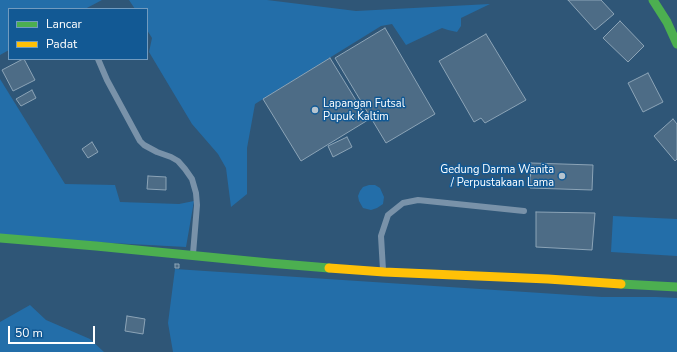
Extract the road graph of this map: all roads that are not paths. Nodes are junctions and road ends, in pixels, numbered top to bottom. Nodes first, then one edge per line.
1 (653, 0) edge
2 (677, 44) edge
3 (98, 60) edge
4 (524, 211) dead end
5 (0, 238) edge
6 (192, 256) junction
7 (384, 272) junction
8 (677, 287) edge

1 - 2 street
3 - 6 lane
4 - 7 lane
5 - 6 street
6 - 7 street
7 - 8 street

